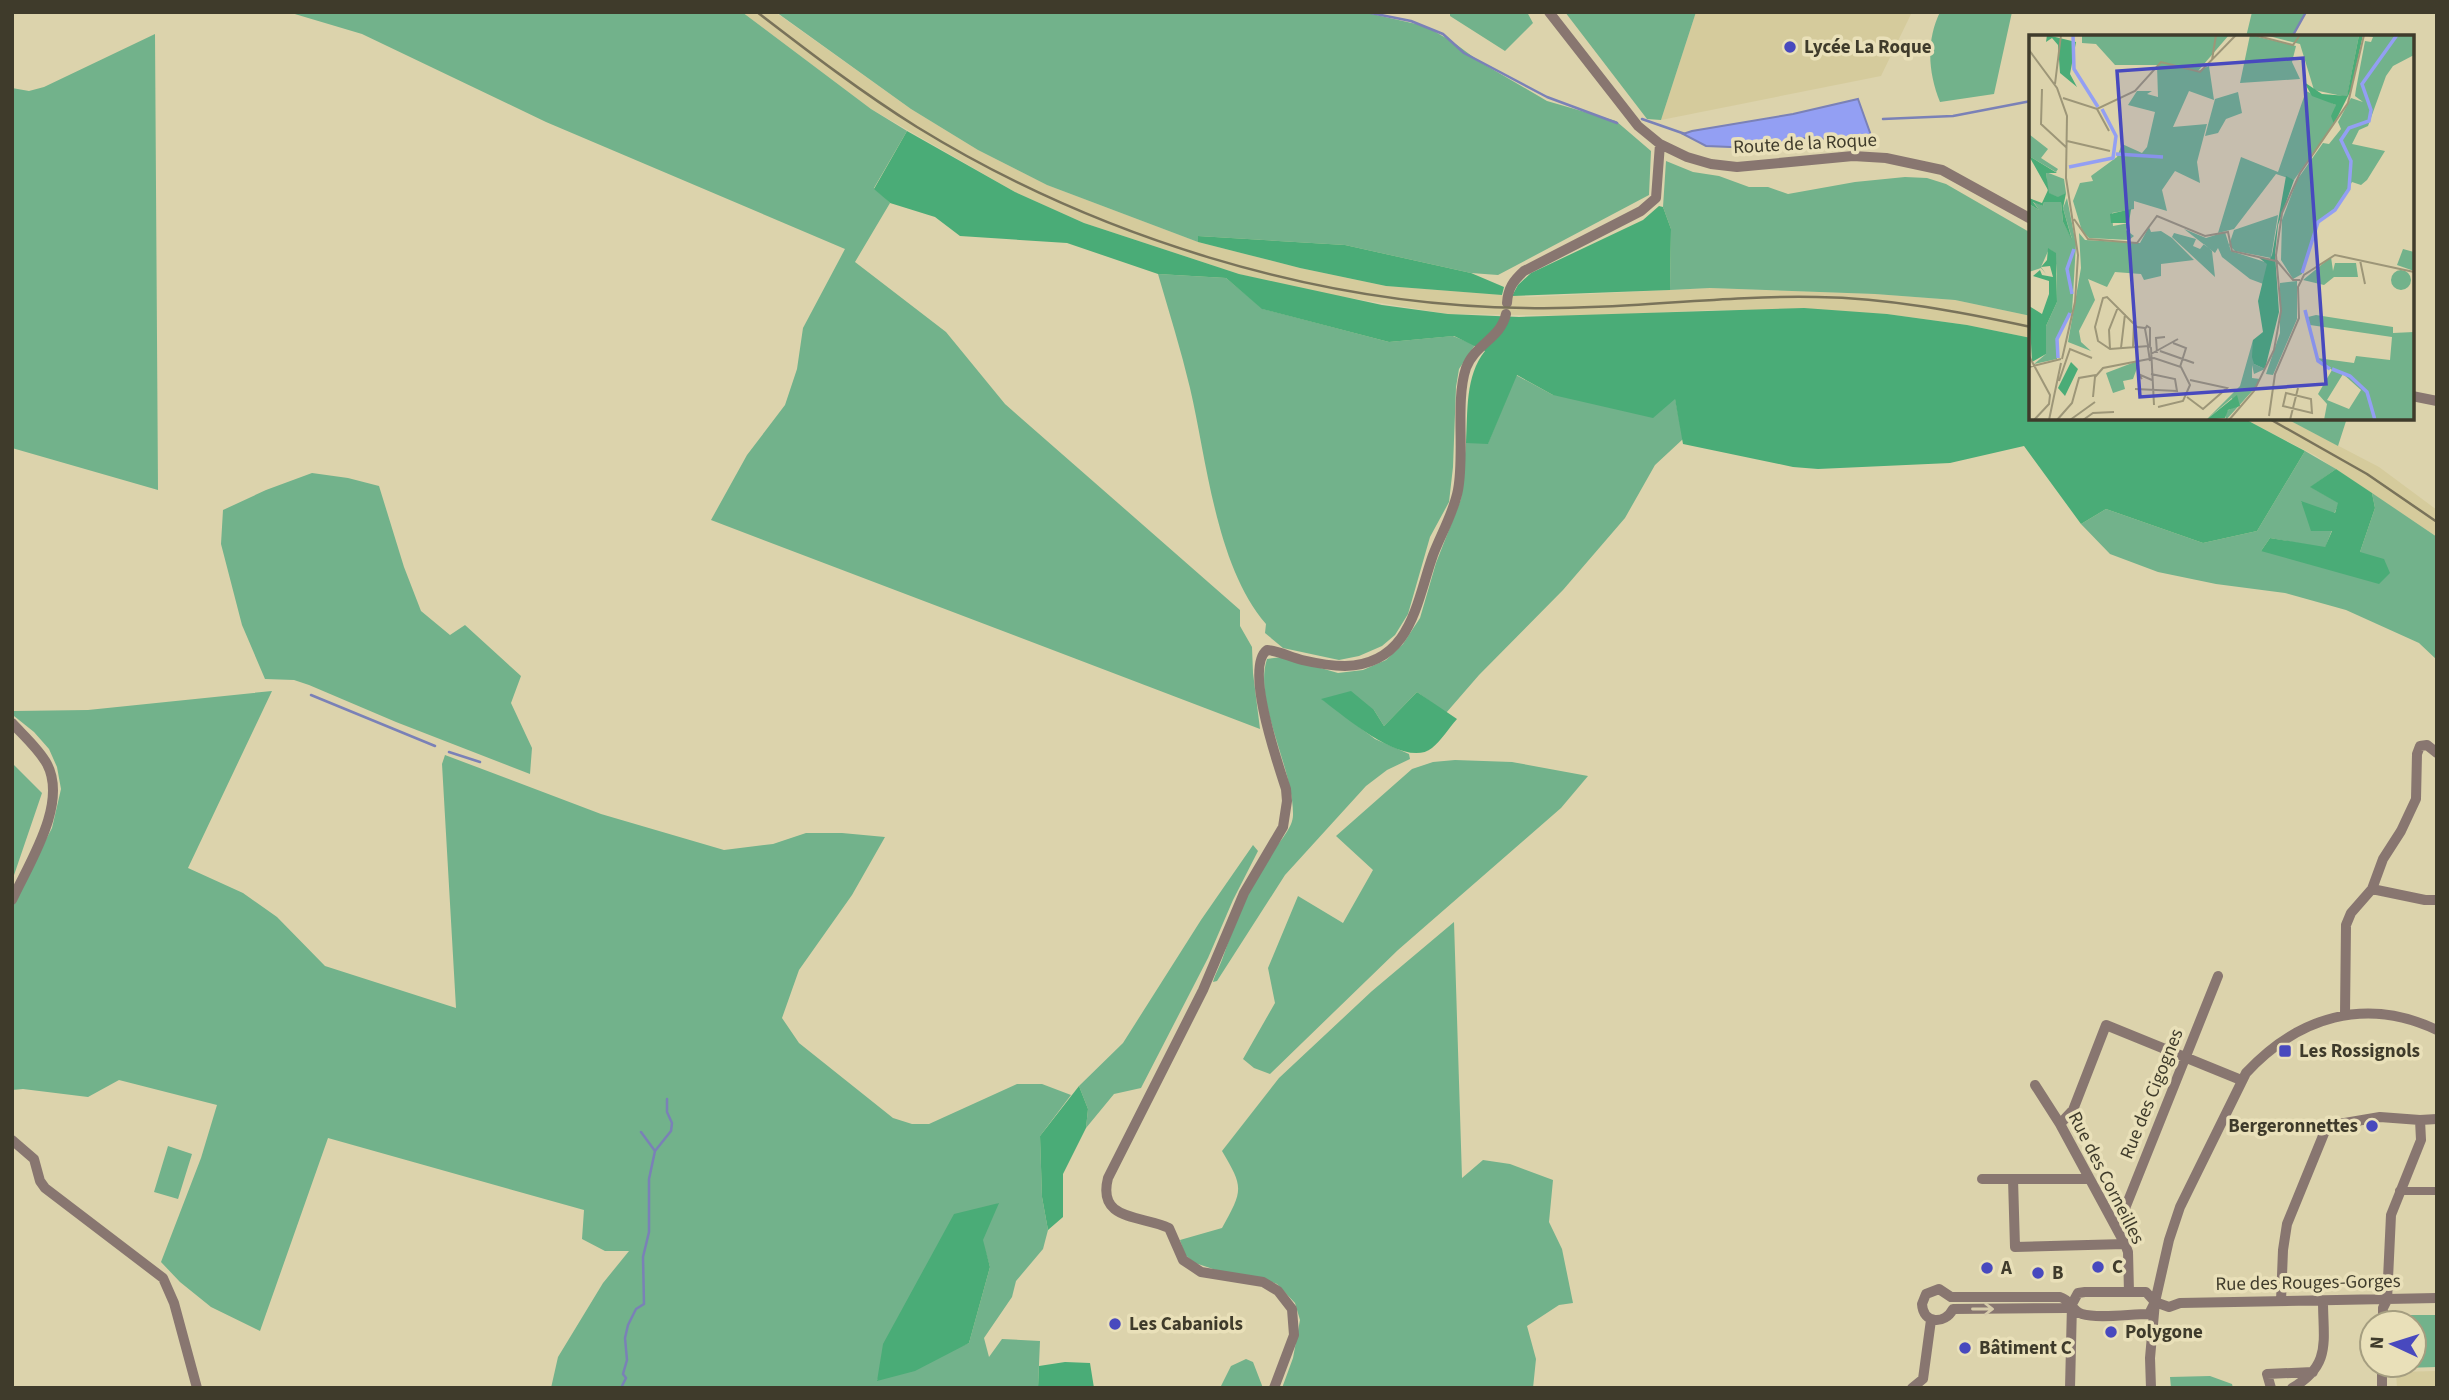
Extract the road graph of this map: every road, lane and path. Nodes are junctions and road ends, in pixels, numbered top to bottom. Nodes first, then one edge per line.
1 (1549, 12) edge
2 (1660, 144) junction
3 (2029, 218) edge
4 (2414, 396) edge
5 (2437, 401) edge
6 (12, 723) edge
7 (2437, 753) edge
8 (2372, 889) junction
9 (12, 900) edge
10 (2437, 900) edge
11 (2218, 976) dead end
12 (2345, 1014) junction
13 (2437, 1030) edge
14 (2186, 1056) junction
15 (2241, 1080) junction
16 (2035, 1085) dead end
17 (2437, 1119) edge
18 (2420, 1120) junction
19 (2060, 1125) junction
20 (12, 1140) edge
21 (1982, 1179) dead end
22 (2013, 1179) junction
23 (2089, 1179) junction
24 (2399, 1191) junction
25 (2437, 1191) edge
26 (2112, 1220) junction
27 (2125, 1244) junction
28 (2129, 1292) junction
29 (2437, 1298) edge
30 (2387, 1300) junction
31 (2281, 1301) junction
32 (2323, 1301) junction
33 (2155, 1302) junction
34 (2072, 1304) junction
35 (2383, 1309) edge
36 (1931, 1320) junction
37 (2313, 1372) junction
38 (197, 1388) edge
39 (1274, 1388) edge
40 (1912, 1388) edge
41 (2070, 1388) edge
42 (2151, 1388) edge
43 (2271, 1388) edge
44 (2292, 1388) edge

1 - 2 street, Route de la Roque
2 - 3 street, Route de la Roque
2 - 39 street
4 - 5 street
6 - 9 street
7 - 8 street
8 - 10 street
8 - 12 street
11 - 14 street, Rue des Cigognes
12 - 13 street
12 - 15 street
14 - 15 street
14 - 19 street
14 - 26 street, Rue des Cigognes
15 - 33 street
16 - 19 street, Rue des Corneilles
17 - 18 street
18 - 24 street
18 - 31 street
19 - 23 street, Rue des Corneilles
20 - 38 street
21 - 22 street
22 - 23 street
22 - 27 street
23 - 26 street, Rue des Corneilles
24 - 25 street
24 - 30 street
26 - 27 street, Rue des Corneilles
27 - 28 street, Rue des Corneilles
28 - 33 street
28 - 34 street
29 - 30 street, Rue des Rouges-Gorges
30 - 32 street, Rue des Rouges-Gorges
30 - 35 street
31 - 32 street, Rue des Rouges-Gorges
31 - 33 street, Rue des Rouges-Gorges
32 - 37 street
33 - 34 street
33 - 42 street
36 -> 34 street
34 - 36 street
34 - 41 street
36 - 40 street
37 - 43 street
37 - 44 street

